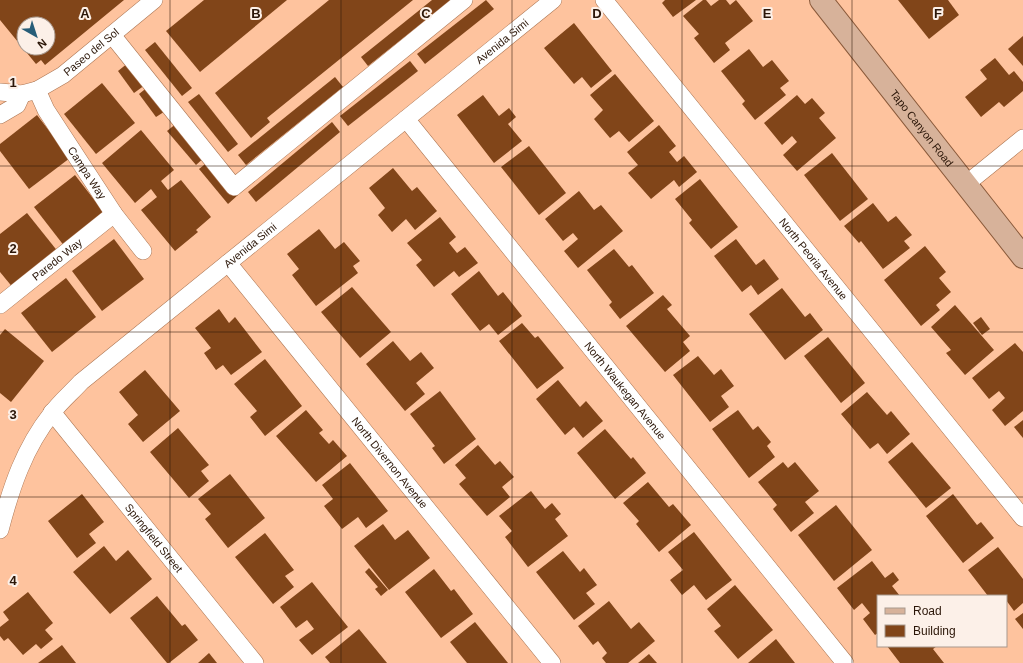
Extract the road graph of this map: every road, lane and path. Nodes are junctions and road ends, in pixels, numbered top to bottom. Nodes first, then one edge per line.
1 (154, 0) edge
2 (464, 0) edge
3 (553, 0) edge
4 (604, 0) edge
5 (821, 0) edge
6 (112, 35) junction
7 (0, 81) edge
8 (0, 92) edge
9 (30, 92) junction
10 (0, 115) edge
11 (406, 119) junction
12 (1023, 138) edge
13 (965, 184) junction
14 (114, 214) junction
15 (143, 251) dead end
16 (1023, 257) edge
17 (228, 263) junction
18 (0, 305) edge
19 (52, 412) junction
20 (1023, 518) edge
21 (0, 530) edge
22 (255, 663) edge
23 (552, 663) edge
24 (845, 663) edge

1 - 6 street, Paseo del Sol
2 - 6 street
3 - 11 street, Avenida Simi
4 - 20 street, North Peoria Avenue
5 - 13 main road, Tapo Canyon Road
6 - 9 street, Paseo del Sol
7 - 9 street
8 - 9 street
9 - 10 street, Paseo del Sol
9 - 14 street, Campa Way
11 - 17 street, Avenida Simi
11 - 24 street, North Waukegan Avenue
12 - 13 street
13 - 16 main road, Tapo Canyon Road
14 - 15 street, Campa Way
14 - 18 street, Paredo Way
17 - 19 street, Avenida Simi
17 - 23 street, North Divernon Avenue
19 - 21 street, Avenida Simi
19 - 22 street, Springfield Street

